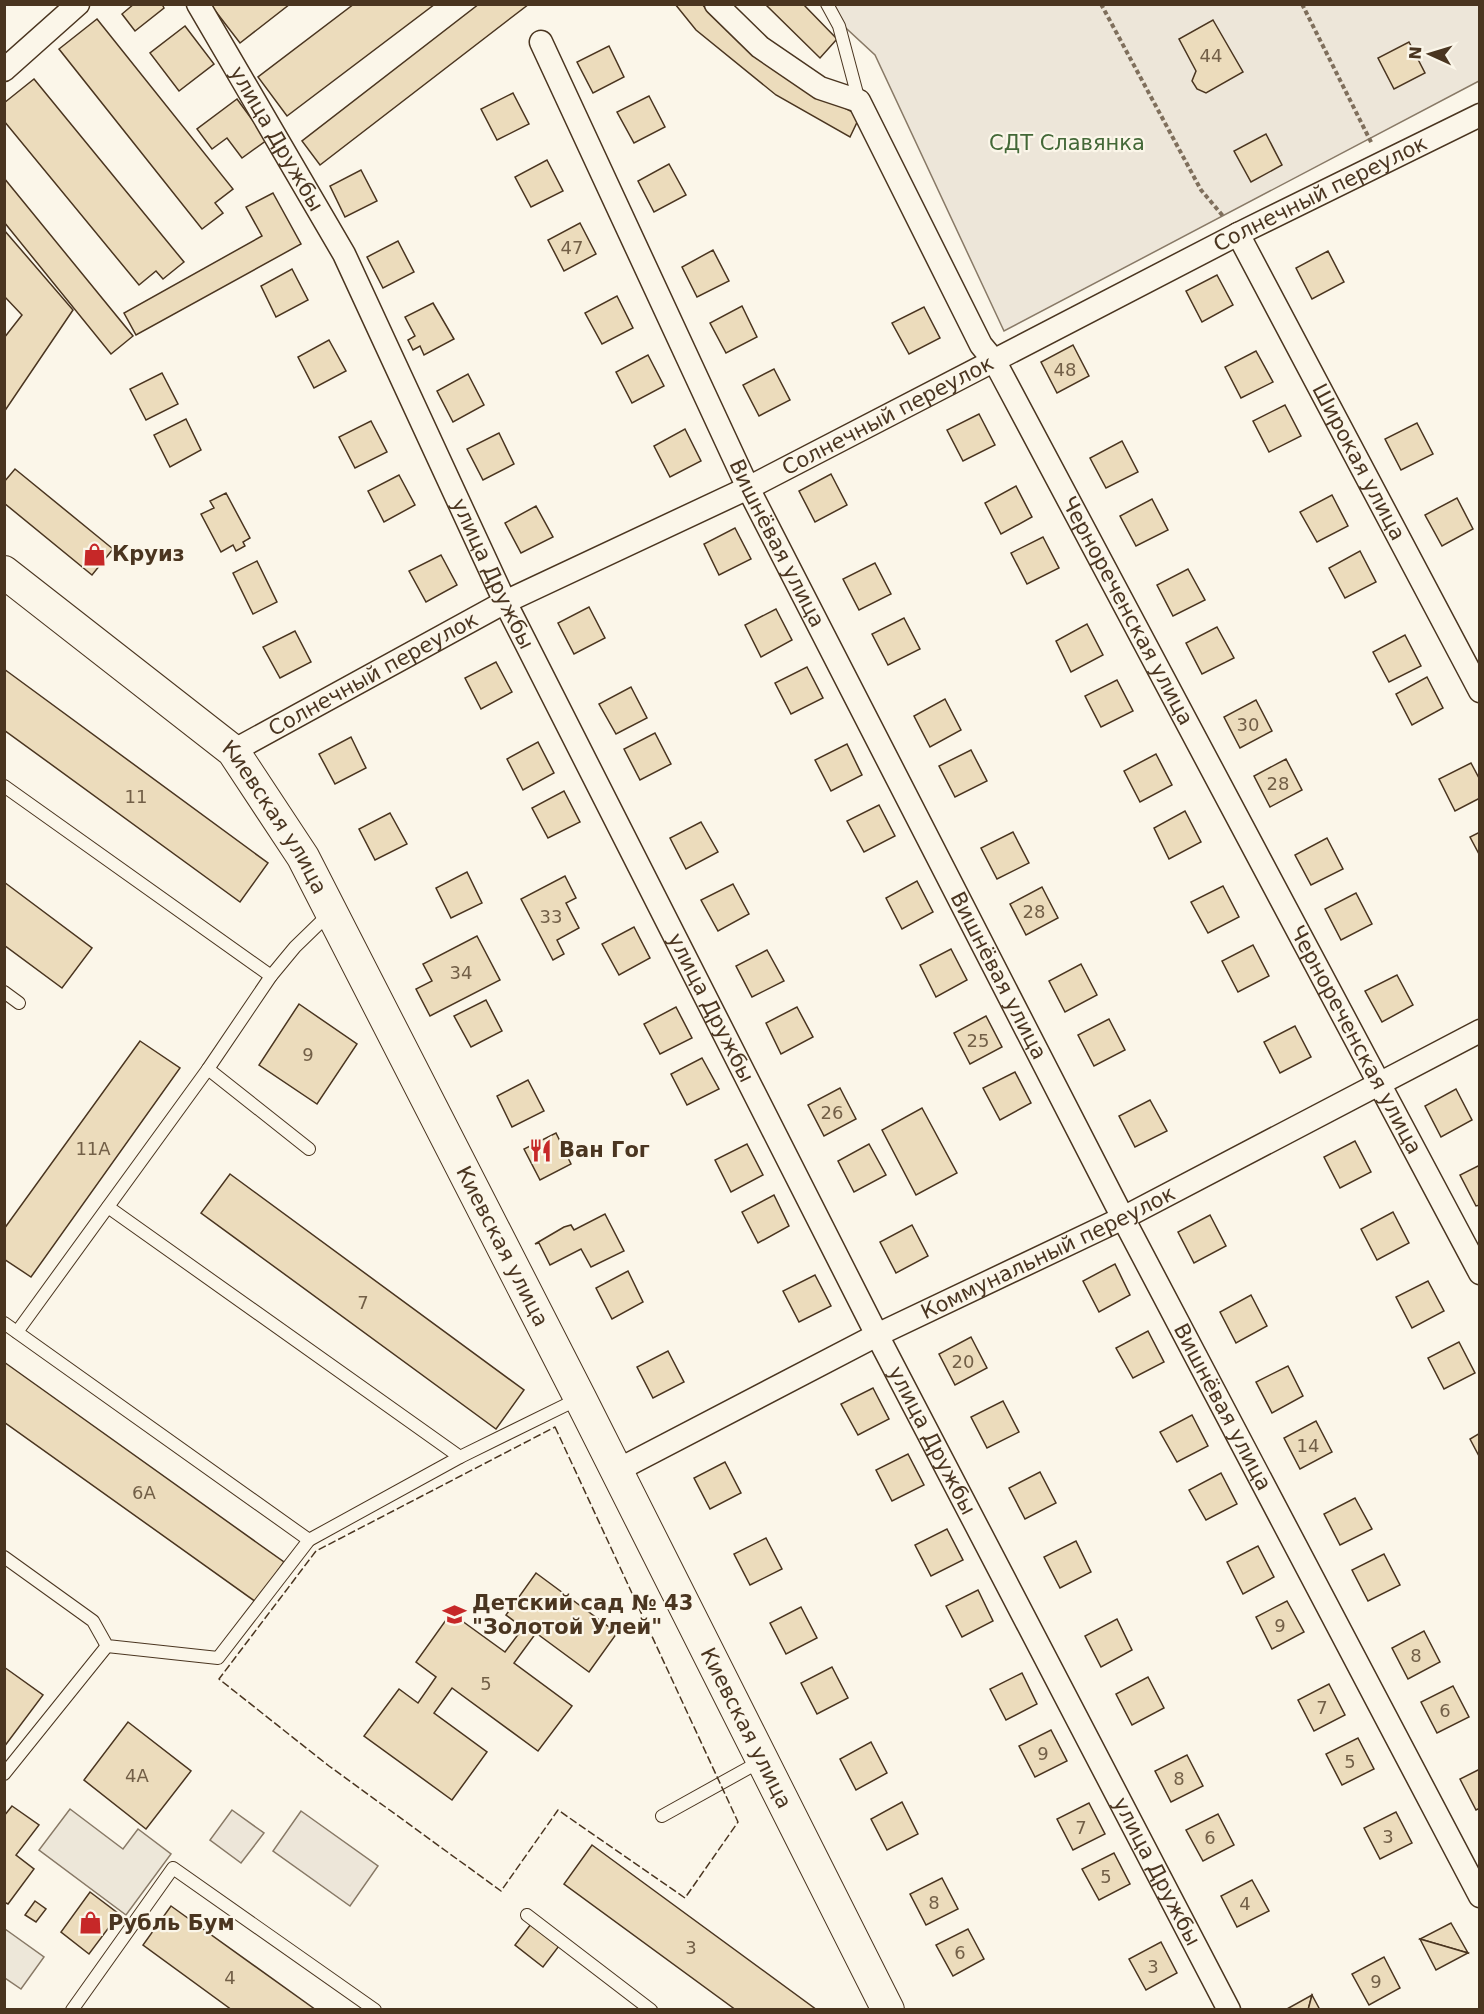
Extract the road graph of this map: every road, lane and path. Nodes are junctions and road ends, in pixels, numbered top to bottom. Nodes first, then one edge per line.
1 (78, 4) edge
2 (198, 4) edge
3 (716, 4) edge
4 (827, 4) edge
5 (1101, 4) edge
6 (1302, 4) edge
7 (541, 42) dead end
8 (4, 70) edge
9 (859, 101) junction
10 (1479, 115) edge
11 (1382, 163) junction
12 (1238, 234) junction
13 (995, 362) junction
14 (748, 488) junction
15 (4, 572) edge
16 (505, 602) junction
17 (1479, 691) edge
18 (233, 751) junction
19 (4, 786) edge
20 (331, 913) junction
21 (271, 976) junction
22 (4, 992) edge
23 (19, 1003) dead end
24 (1479, 1031) edge
25 (208, 1069) junction
26 (1378, 1083) junction
27 (309, 1149) dead end
28 (108, 1207) junction
29 (1123, 1218) junction
30 (1479, 1273) edge
31 (4, 1323) edge
32 (18, 1332) junction
33 (877, 1335) junction
34 (580, 1398) junction
35 (460, 1457) junction
36 (616, 1471) junction
37 (309, 1540) junction
38 (4, 1557) edge
39 (107, 1646) junction
40 (763, 1760) junction
41 (4, 1774) edge
42 (662, 1816) dead end
43 (1479, 1896) edge
44 (527, 1915) dead end
45 (72, 2010) edge
46 (375, 2010) edge
47 (651, 2010) edge
48 (888, 2010) edge
49 (1229, 2010) edge

1 - 8 street
2 - 16 street, улица Дружбы
3 - 9 street
4 - 9 lane
5 - 12 path
6 - 11 path
7 - 14 street, Вишнёвая улица
9 - 13 street, Чернореченская улица
10 - 11 street, Солнечный переулок
11 - 12 street, Солнечный переулок
12 - 13 street, Солнечный переулок
12 - 17 street, Широкая улица
13 - 14 street, Солнечный переулок
13 - 26 street, Чернореченская улица
14 - 16 street, Солнечный переулок
14 - 29 street, Вишнёвая улица
15 - 18 main road, Киевская улица
16 - 18 street, Солнечный переулок
16 - 33 street, улица Дружбы
18 - 20 main road, Киевская улица
19 - 21 lane
20 - 21 lane
20 - 34 main road, Киевская улица
21 - 25 lane
22 - 23 lane
24 - 26 street, Коммунальный переулок
25 - 27 lane
25 - 28 lane
26 - 29 street, Коммунальный переулок
26 - 30 street, Чернореченская улица
28 - 32 lane
28 - 35 lane
29 - 33 street, Коммунальный переулок
29 - 43 street, Вишнёвая улица
31 - 32 lane
32 - 37 lane
33 - 36 street, Коммунальный переулок
33 - 49 street, улица Дружбы
34 - 35 lane
34 - 36 main road, Киевская улица
35 - 37 lane
36 - 40 main road, Киевская улица
37 - 39 lane
38 - 39 lane
39 - 41 lane
40 - 42 lane
40 - 48 main road, Киевская улица
44 - 47 lane
45 - 46 lane

